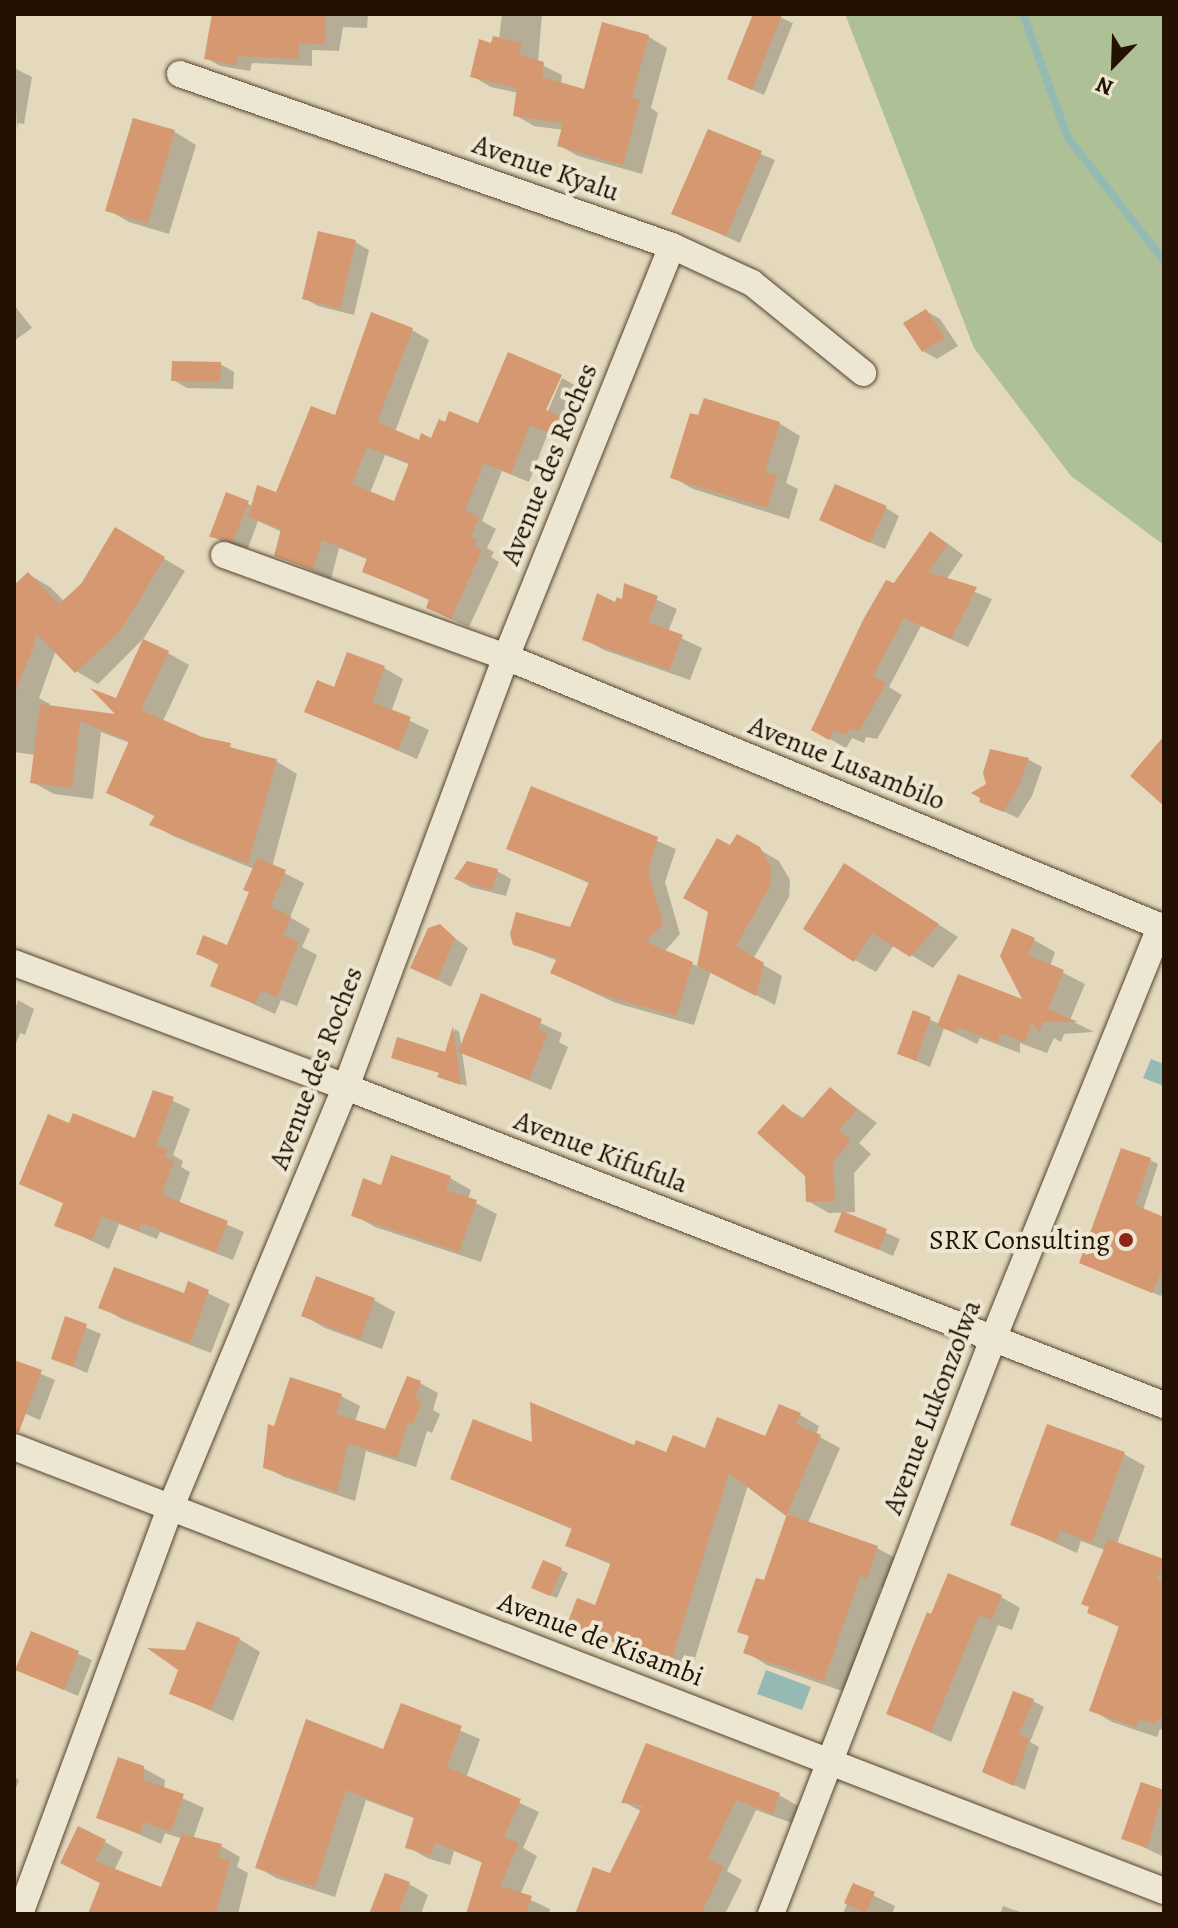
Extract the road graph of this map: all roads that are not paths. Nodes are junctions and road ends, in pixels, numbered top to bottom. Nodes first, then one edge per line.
1 (180, 74) dead end
2 (672, 246) junction
3 (863, 373) dead end
4 (224, 555) dead end
5 (506, 657) junction
6 (1162, 927) edge
7 (14, 963) edge
8 (346, 1087) junction
9 (993, 1339) junction
10 (1164, 1405) edge
11 (14, 1447) edge
12 (170, 1509) junction
13 (829, 1760) junction
14 (1164, 1891) edge
15 (20, 1914) edge
16 (771, 1914) edge

1 - 2 street, Avenue Kyalu
2 - 3 street, Avenue Kyalu
2 - 5 street, Avenue des Roches
4 - 5 street, Avenue Lusambilo
5 - 6 street, Avenue Lusambilo
5 - 8 street, Avenue des Roches
6 - 9 street, Avenue Lukonzolwa
7 - 8 street, Avenue Kifufula
8 - 9 street, Avenue Kifufula
8 - 12 street, Avenue des Roches
9 - 10 street, Avenue Kifufula
9 - 13 street, Avenue Lukonzolwa
11 - 12 street, Avenue de Kisambi
12 - 13 street, Avenue de Kisambi
12 - 15 street, Avenue des Roches
13 - 14 street, Avenue de Kisambi
13 - 16 street, Avenue Lukonzolwa

